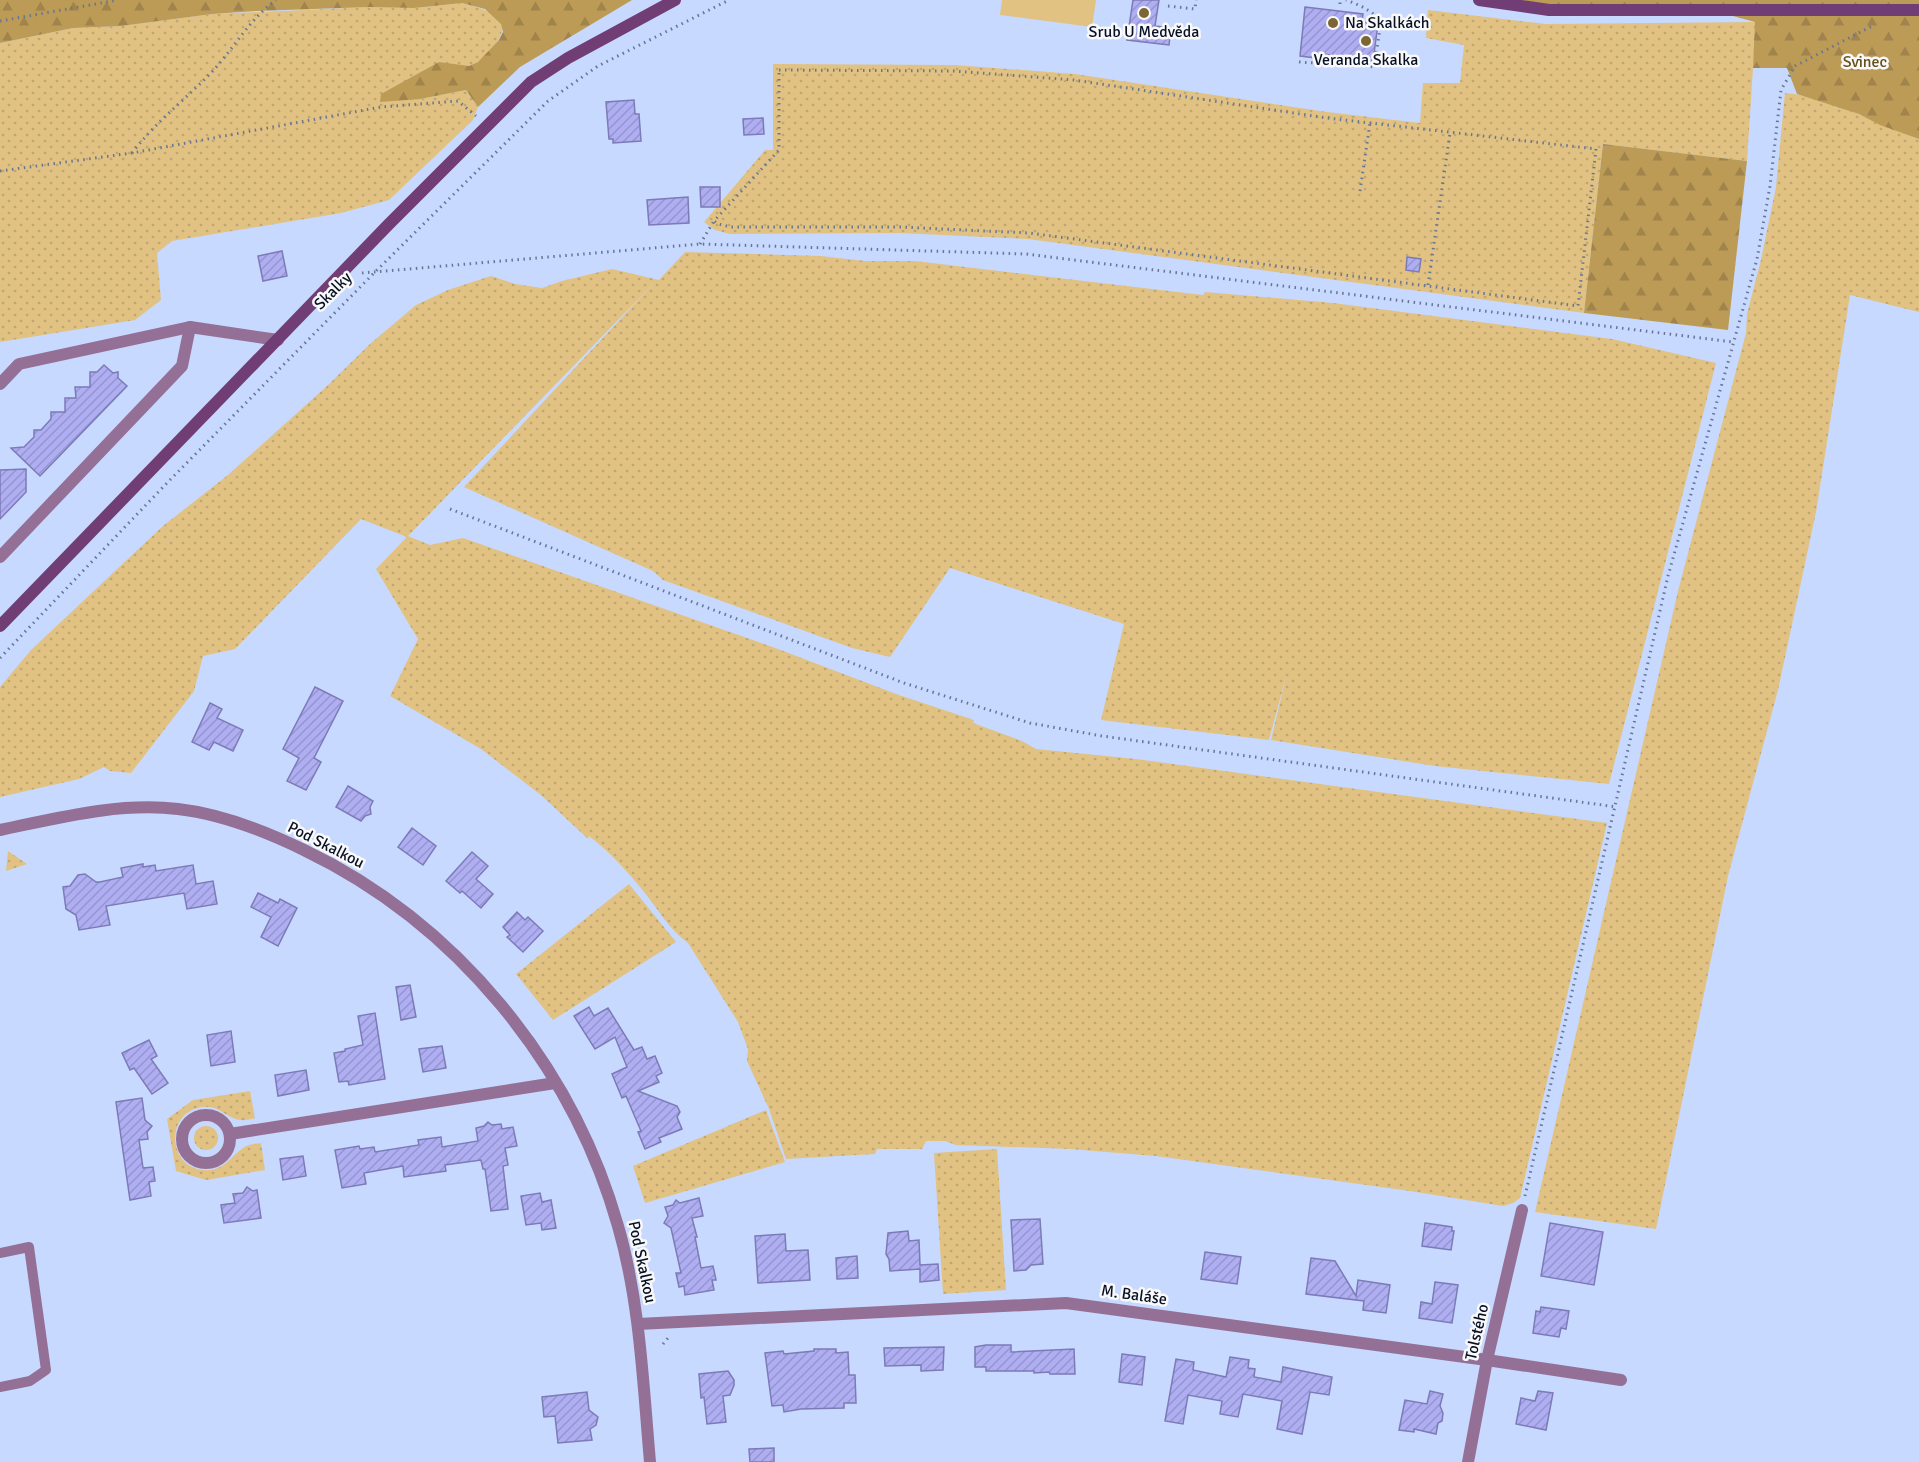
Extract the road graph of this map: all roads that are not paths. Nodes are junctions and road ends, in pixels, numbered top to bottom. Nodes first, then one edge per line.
1 (675, 0) edge
2 (1479, 0) edge
3 (1919, 10) edge
4 (189, 327) junction
5 (278, 340) junction
6 (0, 384) edge
7 (0, 557) edge
8 (0, 626) edge
9 (0, 830) edge
10 (555, 1083) junction
11 (230, 1134) dead end
12 (1522, 1210) road end
13 (0, 1253) edge
14 (638, 1324) junction
15 (1487, 1360) junction
16 (1621, 1380) dead end
17 (0, 1387) edge
18 (650, 1462) edge
19 (1468, 1462) edge

1 - 5 street, Skalky
2 - 3 street
4 - 5 street
4 - 6 street
4 - 7 street
5 - 8 street, Skalky
9 - 10 street, Pod Skalkou
10 - 11 street
10 - 14 street, Pod Skalkou
12 - 15 street, Tolstého
13 - 17 lane
14 - 15 street, M. Baláše
14 - 18 street, Pod Skalkou
15 - 16 street, M. Baláše
15 - 19 street, Tolstého

